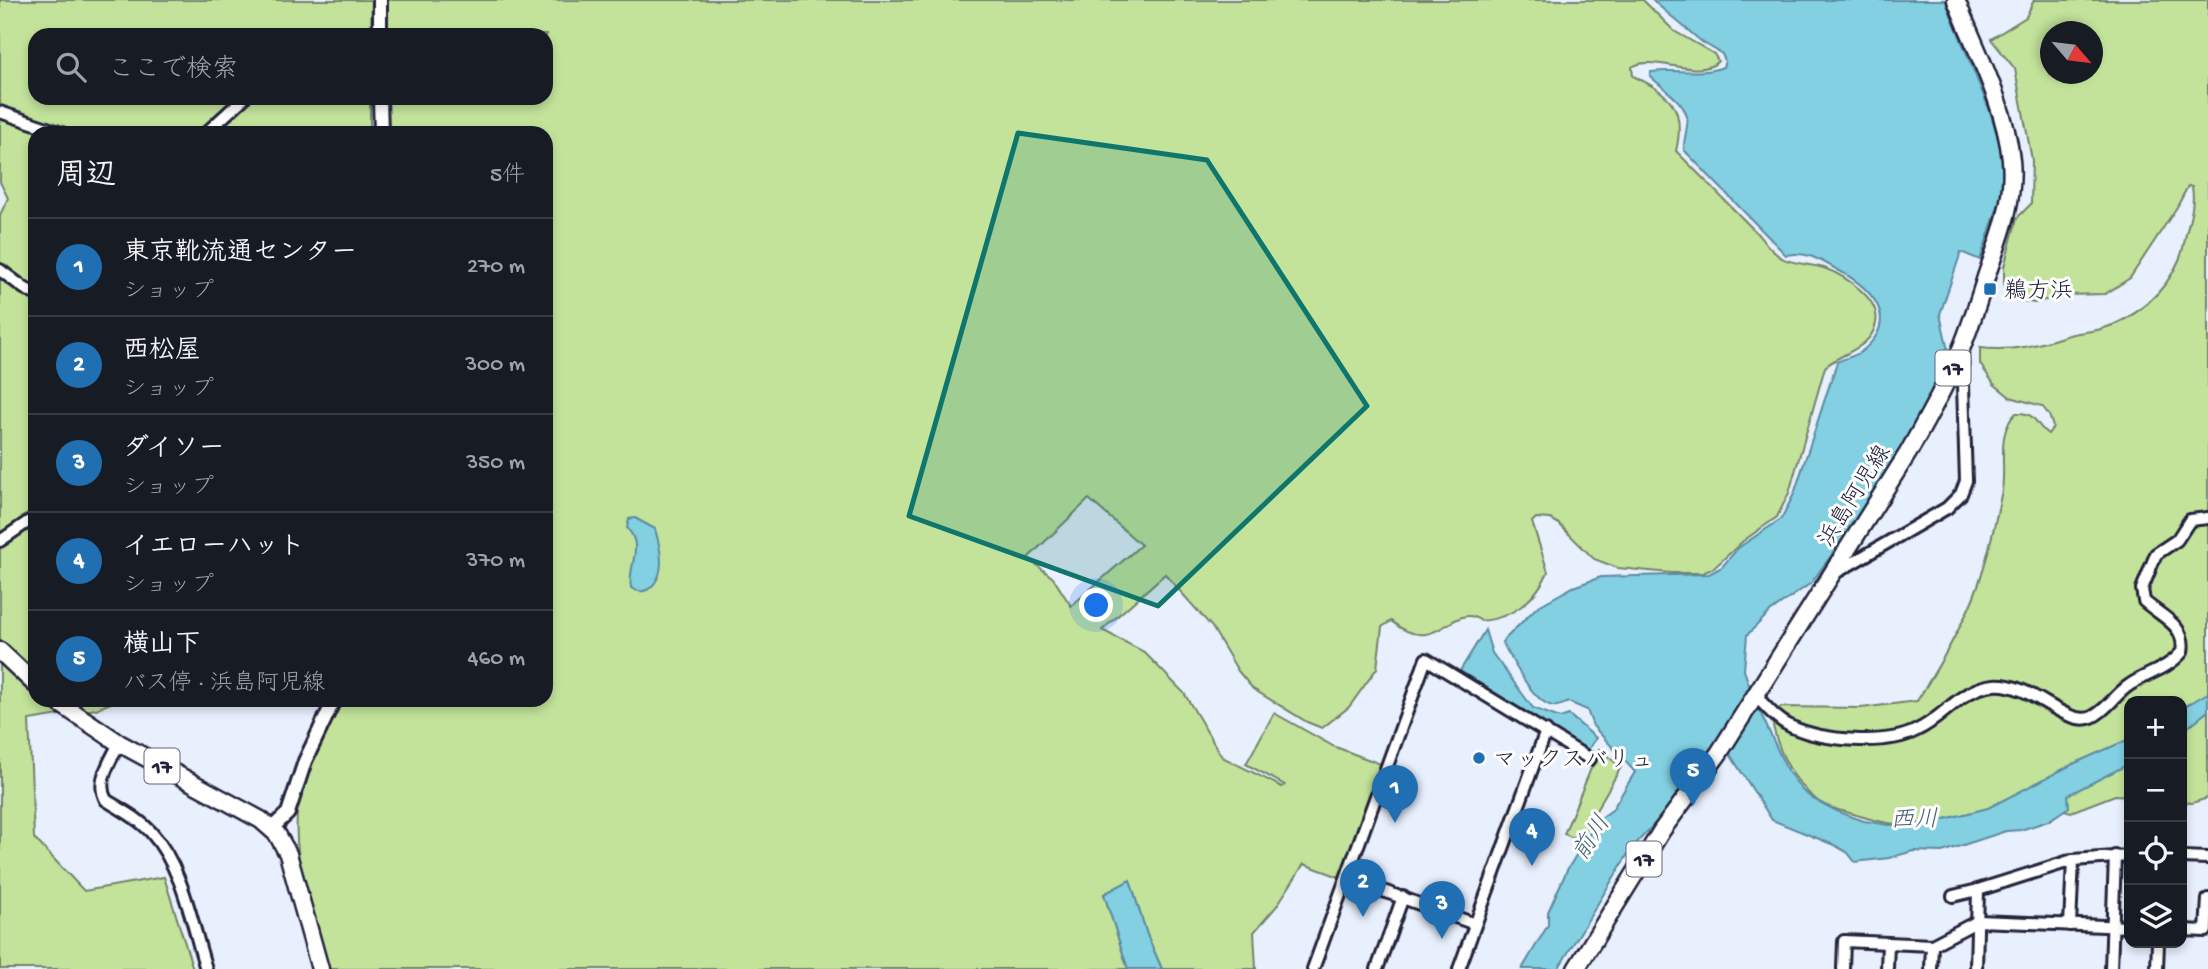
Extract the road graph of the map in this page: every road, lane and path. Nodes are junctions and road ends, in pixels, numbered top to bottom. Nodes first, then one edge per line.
1 (380, 0) edge
2 (1956, 0) edge
3 (380, 28) edge
4 (236, 105) edge
5 (380, 105) edge
6 (0, 112) edge
7 (41, 126) edge
8 (214, 126) edge
9 (381, 126) edge
10 (0, 270) edge
11 (28, 290) edge
12 (1962, 348) junction
13 (2208, 518) edge
14 (28, 522) edge
15 (0, 541) edge
16 (1829, 576) junction
17 (0, 651) edge
18 (28, 677) edge
19 (1755, 698) junction
20 (66, 707) edge
21 (331, 707) edge
22 (1546, 731) junction
23 (120, 743) junction
24 (1590, 759) dead end
25 (272, 828) junction
26 (2115, 856) junction
27 (2124, 856) edge
28 (2187, 857) edge
29 (2208, 858) edge
30 (2073, 860) junction
31 (1348, 878) junction
32 (1978, 890) junction
33 (1953, 896) dead end
34 (1403, 897) junction
35 (2208, 899) edge
36 (1978, 921) junction
37 (1475, 925) junction
38 (2070, 925) junction
39 (2112, 927) junction
40 (2124, 927) edge
41 (2187, 930) edge
42 (1888, 943) junction
43 (1932, 946) junction
44 (2158, 948) edge
45 (206, 969) edge
46 (320, 969) edge
47 (1313, 969) edge
48 (1377, 969) edge
49 (1459, 969) edge
50 (1576, 969) edge
51 (1843, 969) edge
52 (1887, 969) edge
53 (1931, 969) edge
54 (1976, 969) edge
55 (2110, 969) edge
56 (2157, 969) edge

1 - 3 street
2 - 12 main road, 浜島阿児線 / 17
4 - 8 street
5 - 9 street
6 - 7 street
10 - 11 street
12 - 16 main road, 浜島阿児線 / 17
12 - 16 street
13 - 19 street
14 - 15 street
16 - 19 main road, 浜島阿児線 / 17
17 - 18 main road
19 - 50 main road, 浜島阿児線 / 17
20 - 23 main road, 17
21 - 25 street
22 - 24 street
22 - 31 street
22 - 37 street
23 - 25 main road, 17
23 - 45 street
25 - 46 main road, 17
26 - 27 street
26 - 30 street
26 - 39 street
28 - 29 street
30 - 32 street
30 - 38 street
31 - 34 street
31 - 47 street
32 - 33 street
32 - 36 street
34 - 37 street
34 - 48 street
35 - 41 street
36 - 38 street
36 - 43 street
36 - 54 street
37 - 49 street
38 - 39 street
39 - 40 street
39 - 55 street
42 - 43 street
42 - 51 street
42 - 52 street
43 - 53 street
44 - 56 street

